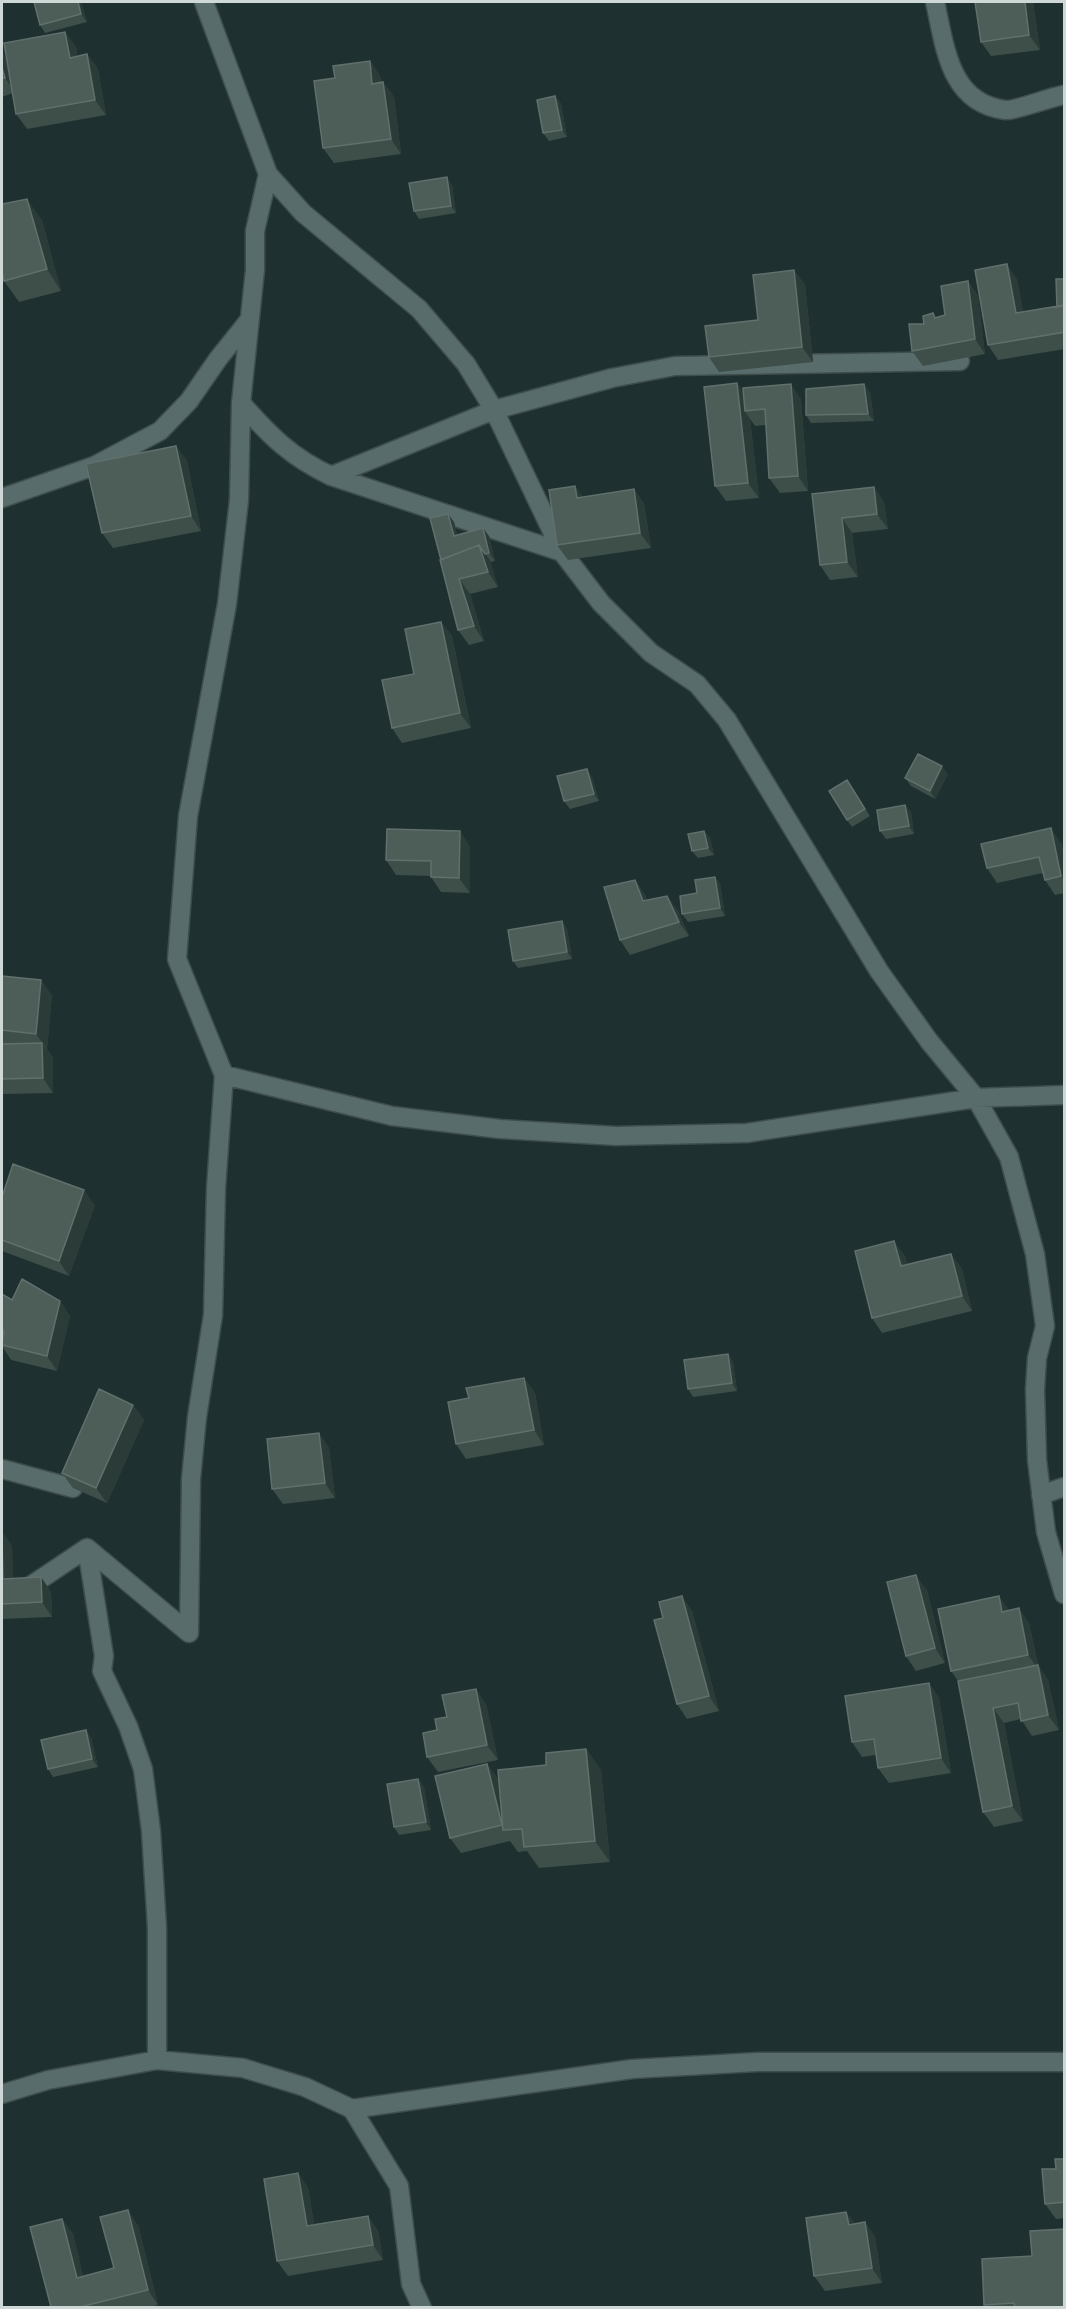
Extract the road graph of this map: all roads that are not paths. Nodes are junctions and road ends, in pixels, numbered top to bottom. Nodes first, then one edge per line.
1 (204, 2) edge
2 (934, 2) edge
3 (1065, 95) edge
4 (268, 174) junction
5 (250, 320) junction
6 (960, 361) edge
7 (241, 403) junction
8 (494, 410) junction
9 (331, 476) junction
10 (2, 498) edge
11 (562, 552) junction
12 (224, 1075) junction
13 (1065, 1095) edge
14 (976, 1098) junction
15 (2, 1469) edge
16 (1065, 1487) edge
17 (73, 1488) edge
18 (1041, 1495) junction
19 (87, 1548) junction
20 (1065, 1594) edge
21 (2, 1605) edge
22 (157, 2060) junction
23 (1065, 2062) edge
24 (2, 2094) edge
25 (352, 2109) junction
26 (411, 2284) junction
27 (410, 2307) edge
28 (422, 2307) edge

1 - 4 street
2 - 3 street
4 - 5 street
4 - 8 street
5 - 7 street
5 - 10 street
6 - 8 street
7 - 9 street
7 - 12 street
8 - 9 street
8 - 11 street
9 - 11 street
11 - 14 street
12 - 14 street
12 - 19 street
13 - 14 street
14 - 18 street
15 - 17 street
16 - 18 street
18 - 20 street
19 - 21 street
19 - 22 street
22 - 24 street
22 - 25 street
23 - 25 street
25 - 26 street
26 - 27 street
26 - 28 street

